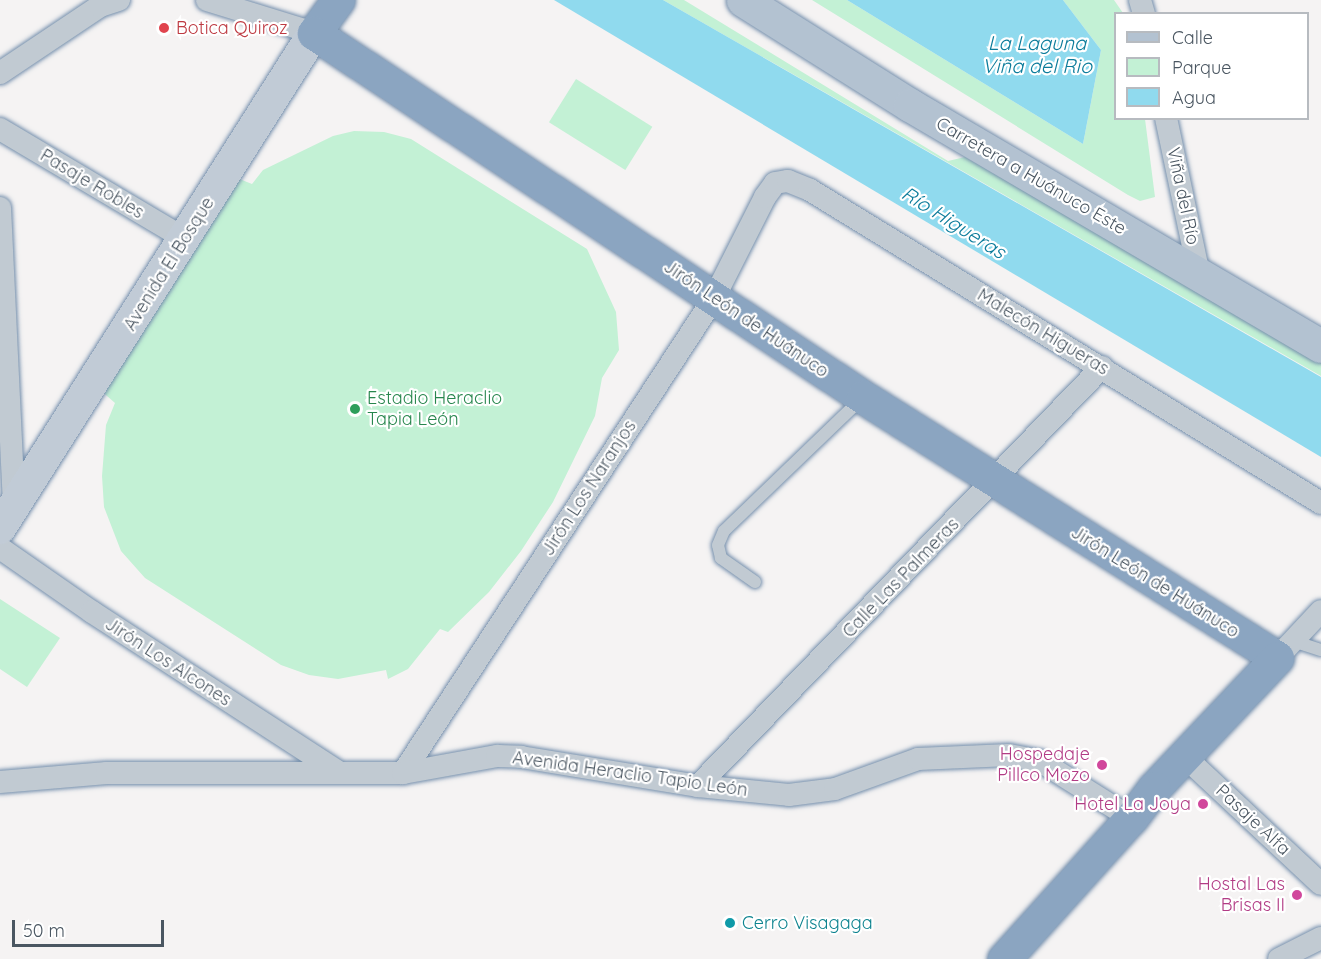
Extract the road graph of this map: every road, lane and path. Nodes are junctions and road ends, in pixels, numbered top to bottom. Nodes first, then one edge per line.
1 (119, 0) edge
2 (207, 0) edge
3 (338, 0) edge
4 (743, 0) edge
5 (314, 33) junction
6 (0, 73) edge
7 (1166, 120) edge
8 (0, 129) edge
9 (765, 197) joint
10 (0, 208) edge
11 (185, 239) junction
12 (1199, 274) junction
13 (714, 298) junction
14 (1321, 346) edge
15 (1102, 367) junction
16 (863, 397) junction
17 (994, 482) junction
18 (1321, 503) edge
19 (7, 518) edge
20 (0, 548) edge
21 (755, 582) dead end
22 (1321, 611) edge
23 (1285, 650) junction
24 (1321, 650) edge
25 (1184, 756) junction
26 (338, 772) junction
27 (403, 773) junction
28 (0, 782) edge
29 (698, 786) junction
30 (1131, 818) junction
31 (1321, 884) edge
32 (1321, 938) edge
33 (1004, 959) edge
34 (1279, 959) edge

1 - 6 street
2 - 5 street, Jirón León de Huánuco
3 - 5 highway, Avenida El Bosque
4 - 12 main road, Carretera a Huánuco Este
5 - 11 street, Avenida El Bosque
5 - 13 highway, Jirón León de Huánuco
7 - 12 street, Viña del Río
8 - 11 street, Pasaje Robles
9 - 13 street, Jirón Los Naranjos
9 - 15 street, Malecón Higueras
10 - 19 street
11 - 19 street, Avenida El Bosque
12 - 14 main road, Carretera a Huánuco Este
13 - 16 highway, Jirón León de Huánuco
13 - 27 street, Jirón Los Naranjos
15 - 17 street, Calle Las Palmeras
15 - 18 street, Malecón Higueras
16 - 17 highway, Jirón León de Huánuco
16 - 21 lane
17 - 23 highway, Jirón León de Huánuco
17 - 29 street, Calle Las Palmeras
20 - 26 street, Jirón Los Alcones
22 - 23 street
23 - 24 lane
23 - 25 highway
25 - 30 highway
25 - 31 street, Pasaje Alfa
26 - 27 street, Avenida Heraclio Tapio León
26 - 28 street, Avenida Heraclio Tapio León
27 - 29 street, Avenida Heraclio Tapio León
29 - 30 street, Avenida Heraclio Tapio León
30 - 33 highway
32 - 34 street

